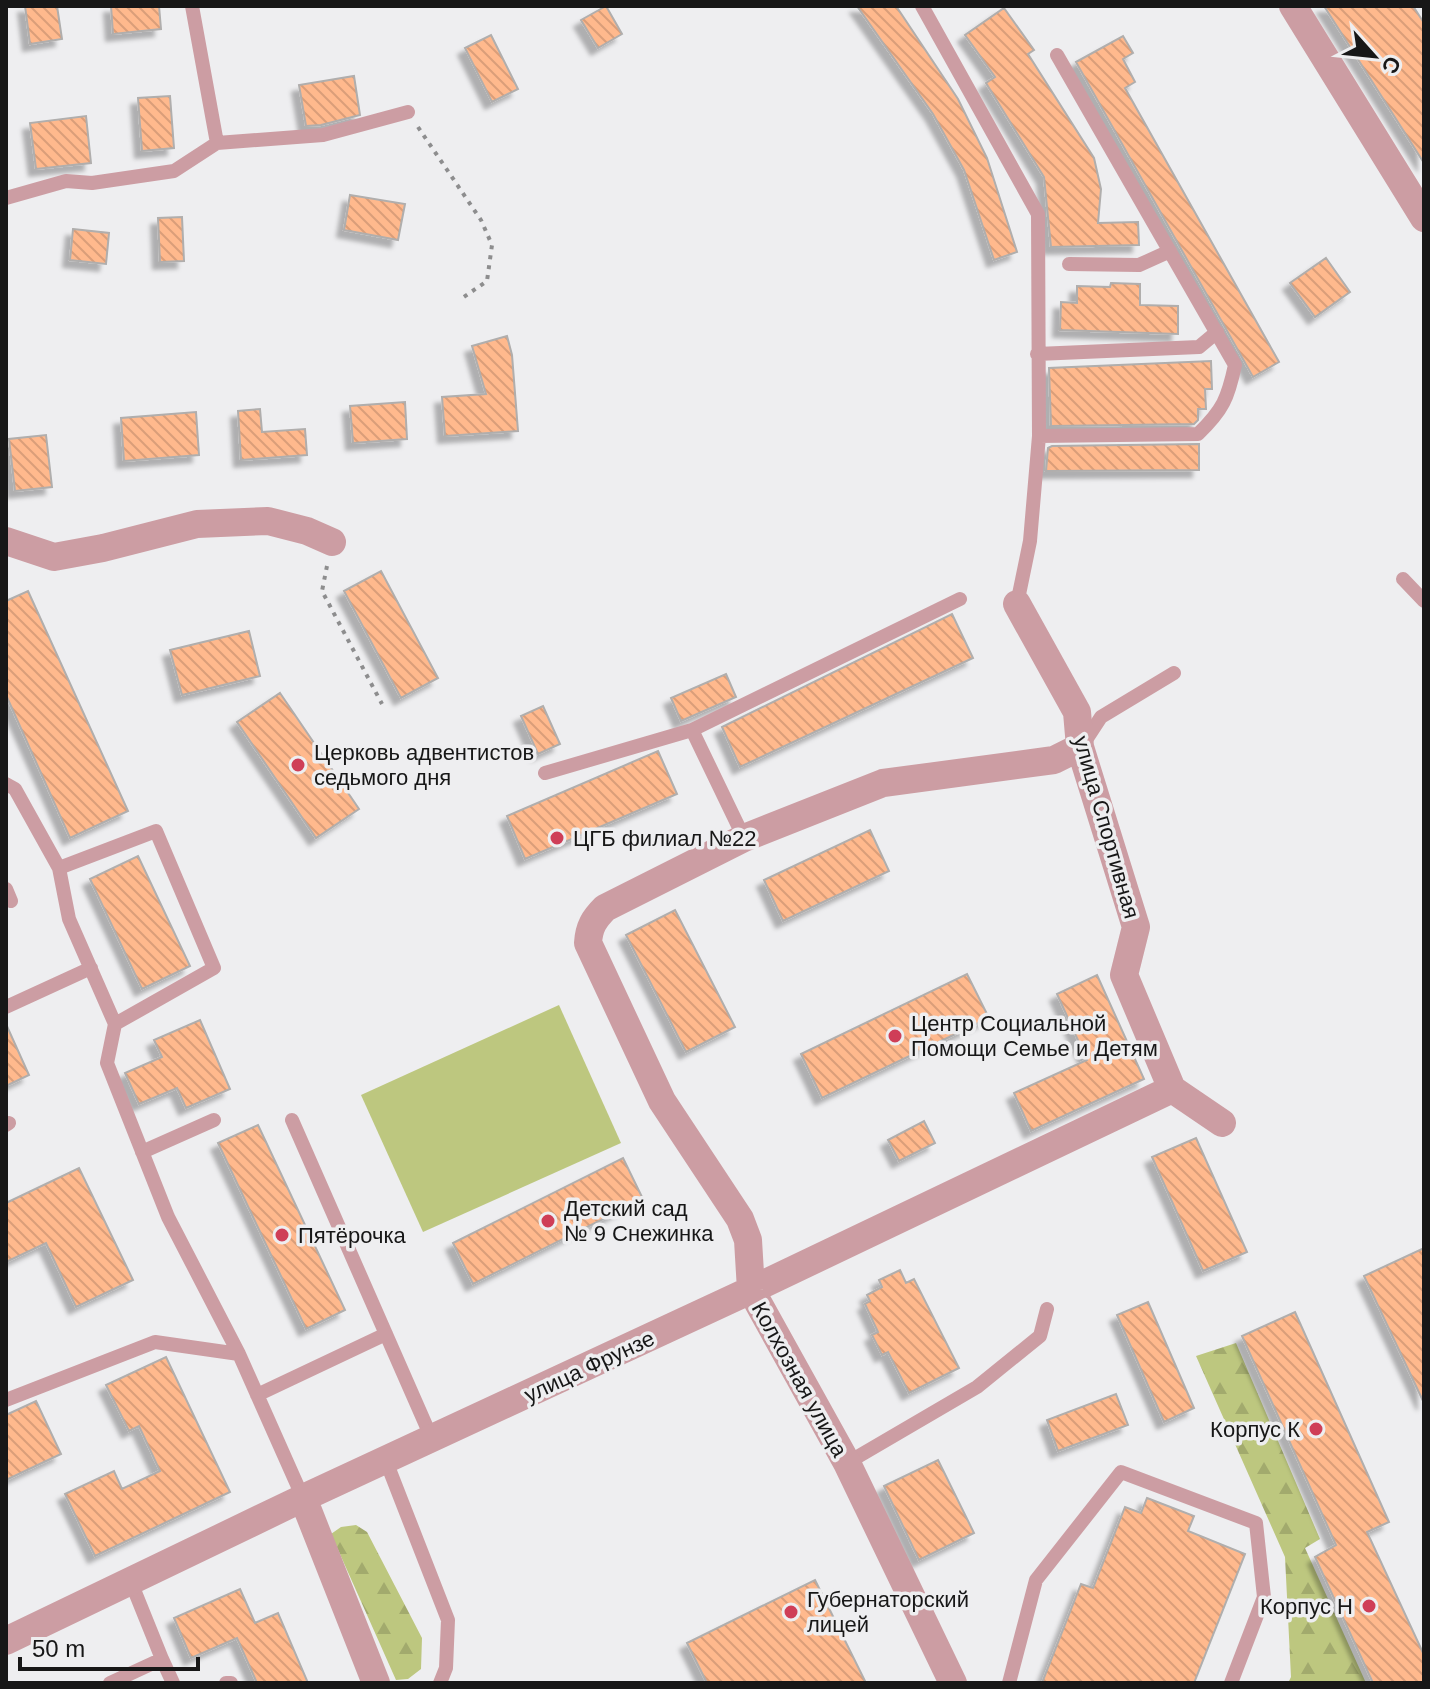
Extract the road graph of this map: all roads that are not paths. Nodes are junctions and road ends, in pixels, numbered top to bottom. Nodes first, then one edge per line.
1 (192, 6) edge
2 (922, 6) edge
3 (1293, 6) edge
4 (1057, 55) dead end
5 (408, 112) road end
6 (217, 143) junction
7 (6, 198) edge
8 (1424, 218) edge
9 (1170, 251) junction
10 (1069, 264) dead end
11 (1217, 332) junction
12 (1037, 354) junction
13 (1039, 436) junction
14 (6, 541) edge
15 (332, 542) road end
16 (1403, 579) dead end
17 (960, 599) dead end
18 (1424, 601) edge
19 (1017, 604) joint
20 (1174, 673) dead end
21 (692, 730) junction
22 (1080, 747) junction
23 (545, 773) dead end
24 (6, 784) edge
25 (744, 838) junction
26 (59, 868) junction
27 (91, 968) junction
28 (6, 1007) edge
29 (115, 1024) junction
30 (1172, 1089) junction
31 (214, 1120) dead end
32 (292, 1120) dead end
33 (1222, 1123) dead end
34 (142, 1152) junction
35 (751, 1290) junction
36 (1047, 1309) dead end
37 (386, 1334) junction
38 (239, 1354) junction
39 (257, 1395) junction
40 (6, 1400) edge
41 (432, 1439) junction
42 (386, 1461) junction
43 (847, 1463) junction
44 (303, 1498) junction
45 (131, 1582) junction
46 (6, 1641) edge
47 (162, 1659) junction
48 (110, 1683) edge
49 (173, 1683) edge
50 (376, 1683) edge
51 (440, 1683) edge
52 (953, 1683) edge
53 (1009, 1683) edge
54 (1231, 1683) edge

1 - 6 lane
2 - 12 lane
3 - 8 street
4 - 9 lane
5 - 6 lane
6 - 7 lane
9 - 10 lane
9 - 11 lane
11 - 12 lane
11 - 13 lane
12 - 13 lane
13 - 19 lane
14 - 15 street
16 - 18 lane
17 - 21 lane
19 - 22 street, улица Спортивная
20 - 22 lane
21 - 23 lane
21 - 25 lane
22 - 25 street
22 - 30 street, улица Спортивная
24 - 26 lane
25 - 35 street, Колхозная улица
26 - 27 lane
26 - 29 lane
27 - 28 lane
27 - 29 lane
29 - 34 lane
30 - 33 street
30 - 35 street, улица Фрунзе
31 - 34 lane
32 - 37 lane
34 - 38 lane
35 - 41 street, улица Фрунзе
35 - 43 street, Колхозная улица
36 - 43 lane
37 - 39 lane
37 - 41 lane
38 - 39 lane
38 - 40 lane
39 - 44 lane
41 - 42 street, улица Фрунзе
42 - 44 street, улица Фрунзе
42 - 51 lane
43 - 52 street, Колхозная улица
44 - 45 street, улица Фрунзе
44 - 50 street
45 - 46 street, улица Фрунзе
45 - 47 lane
47 - 48 lane
47 - 49 lane
53 - 54 lane

